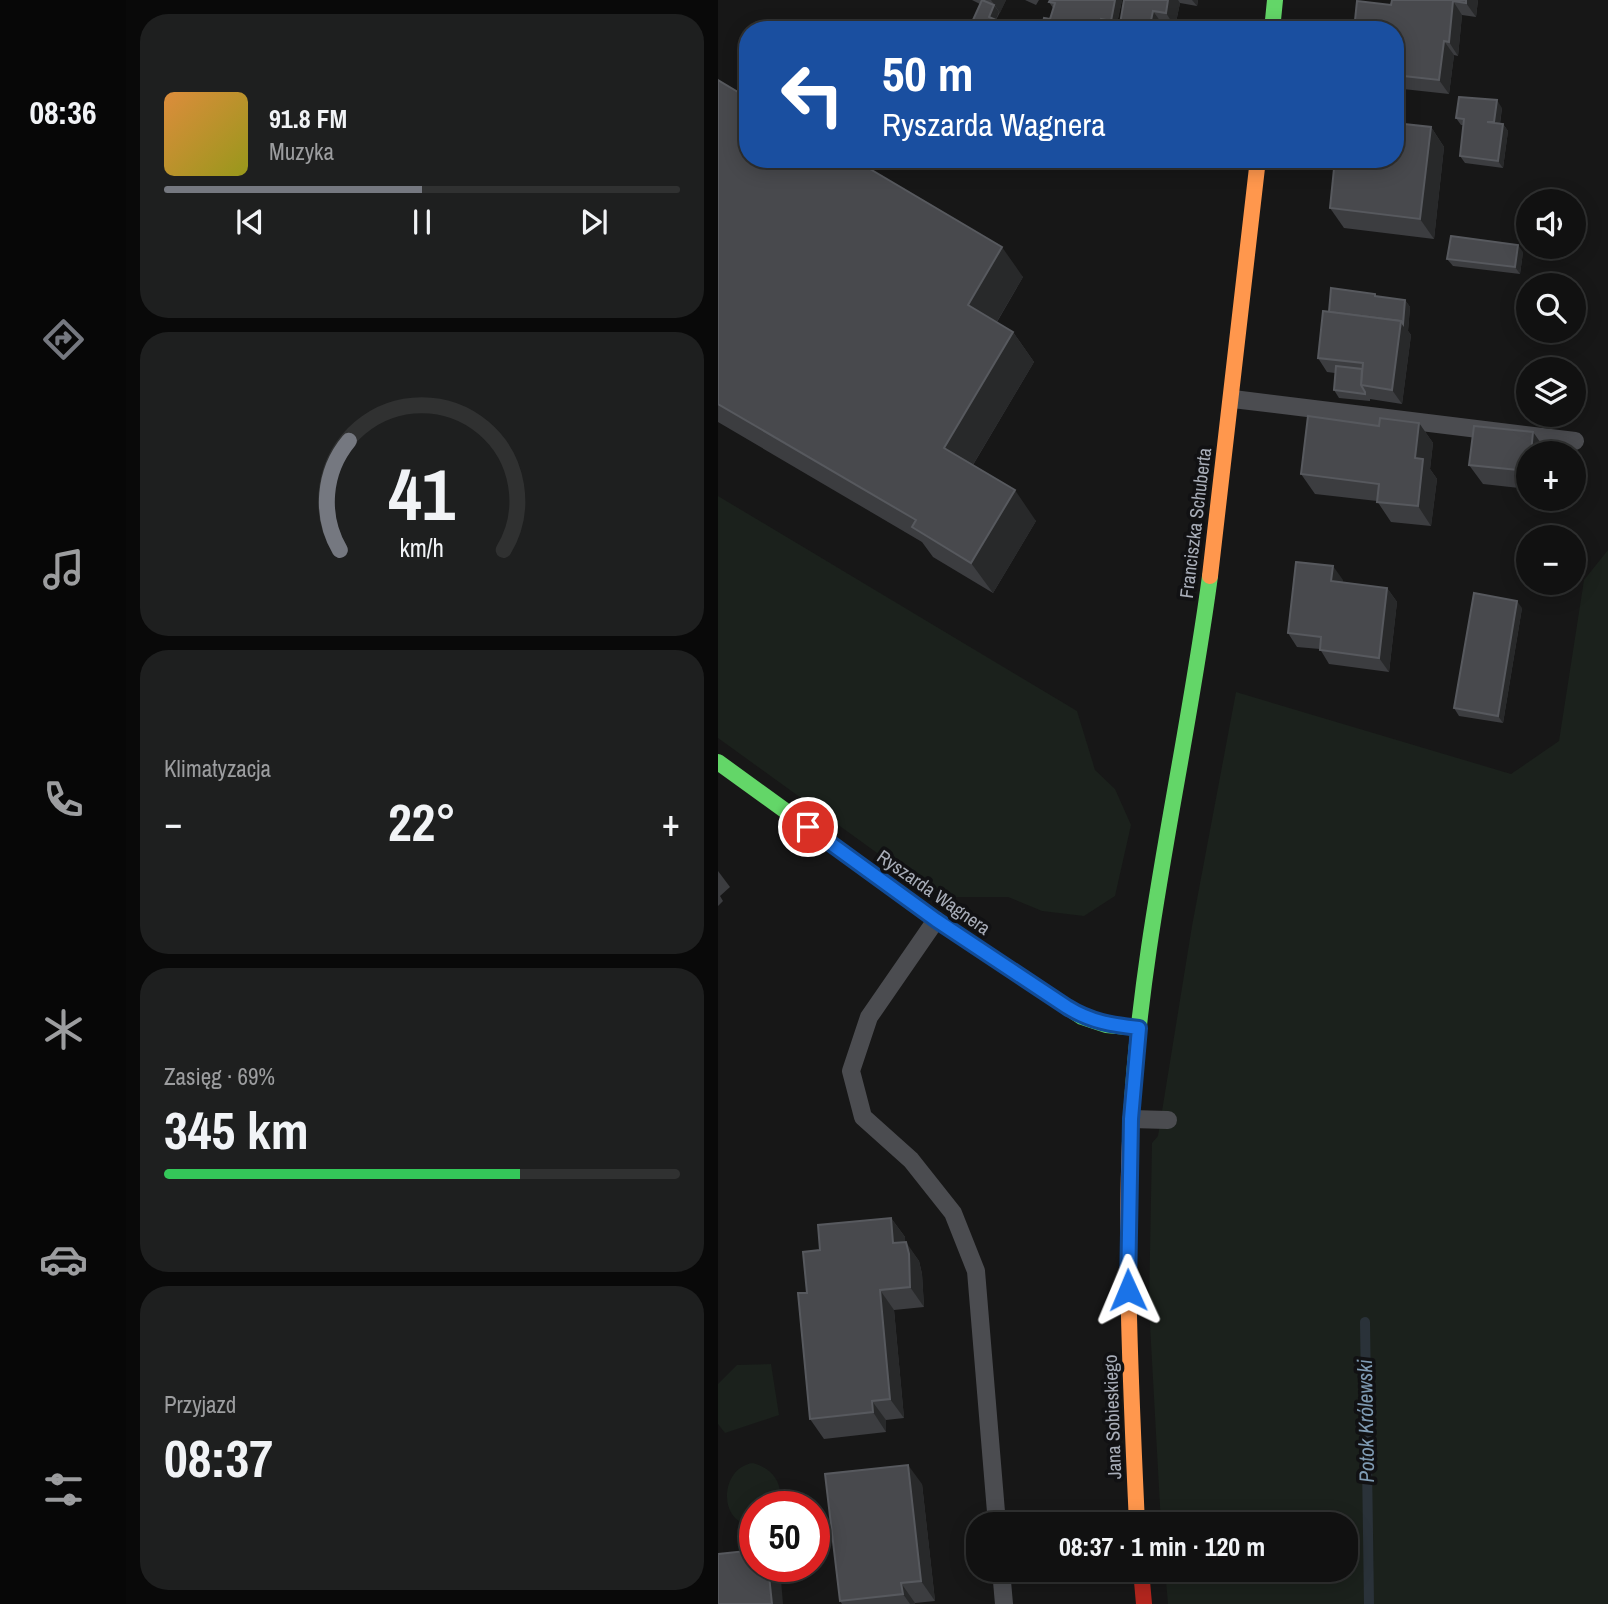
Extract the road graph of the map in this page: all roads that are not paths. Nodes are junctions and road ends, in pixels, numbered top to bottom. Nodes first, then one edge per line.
1 (1275, 0) edge
2 (1273, 21) edge
3 (1257, 168) edge
4 (1232, 399) junction
5 (1567, 441) edge
6 (718, 762) edge
7 (1160, 890) joint
8 (936, 920) junction
9 (1139, 1028) junction
10 (1131, 1119) junction
11 (1168, 1120) dead end
12 (996, 1512) edge
13 (1137, 1512) edge
14 (1003, 1582) edge
15 (1142, 1582) edge
16 (1004, 1604) edge
17 (1144, 1604) edge

1 - 2 main road
3 - 4 main road, Franciszka Schuberta
4 - 5 lane
4 - 7 main road, Franciszka Schuberta
6 - 8 main road, Ryszarda Wagnera
7 - 9 main road, Jana Sobieskiego
8 - 9 main road, Ryszarda Wagnera
8 - 12 lane
9 - 10 main road, Jana Sobieskiego
10 - 11 lane
10 - 13 main road, Jana Sobieskiego
14 - 16 lane
15 - 17 main road

